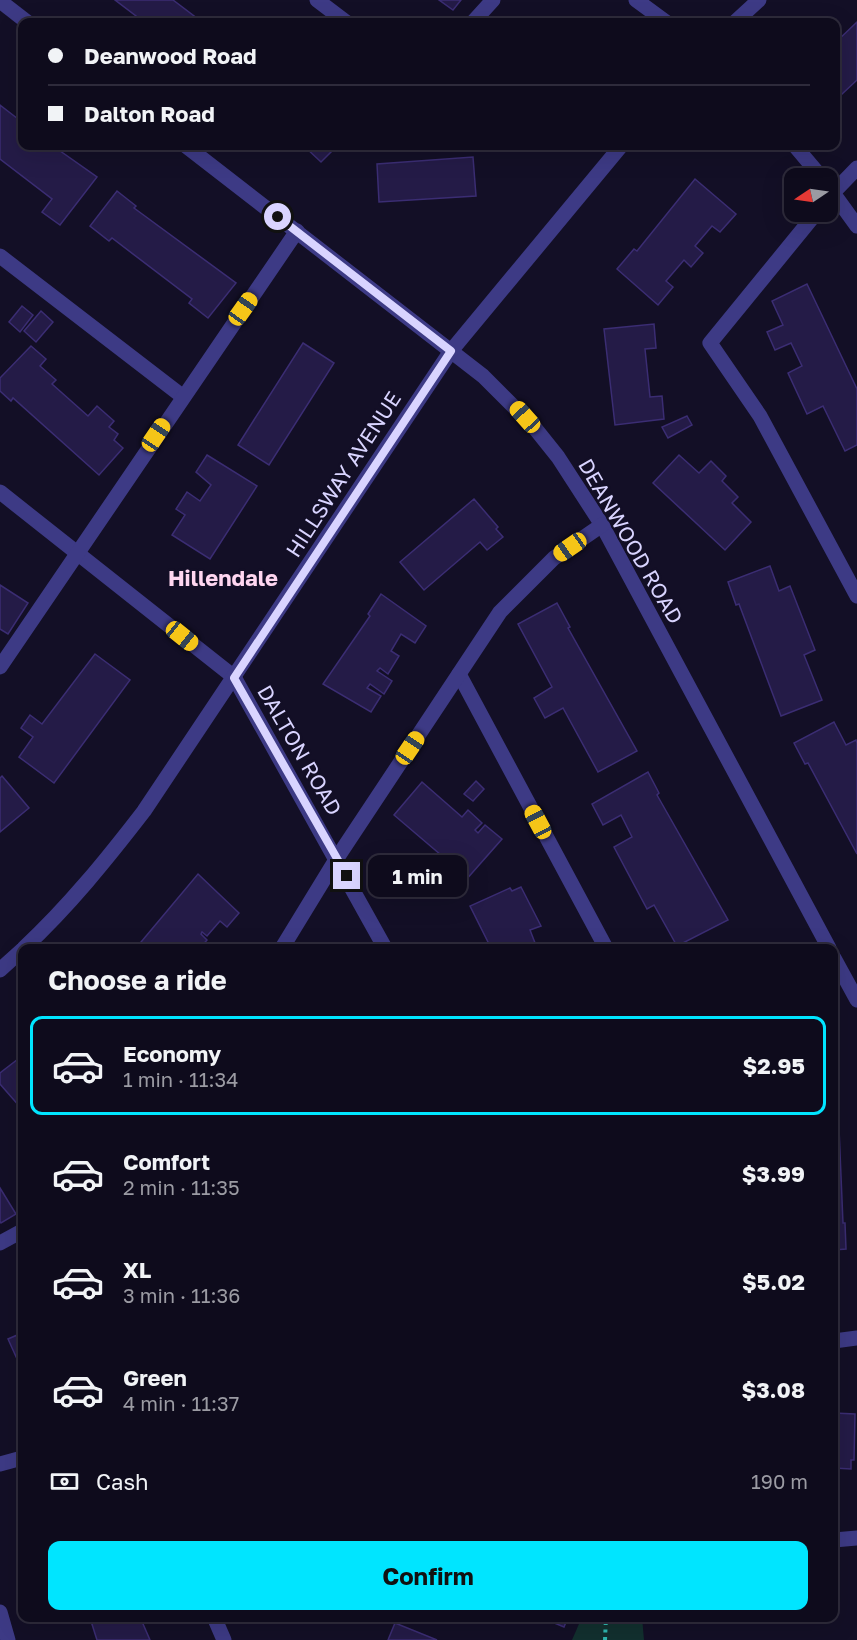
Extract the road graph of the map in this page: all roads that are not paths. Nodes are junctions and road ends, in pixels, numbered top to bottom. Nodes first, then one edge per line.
1 (317, 0) edge
2 (493, 0) edge
3 (636, 0) edge
4 (759, 0) edge
5 (0, 2) edge
6 (22, 18) edge
7 (341, 18) edge
8 (477, 18) edge
9 (661, 18) edge
10 (739, 18) edge
11 (191, 150) edge
12 (618, 150) edge
13 (798, 150) edge
14 (814, 168) edge
15 (857, 168) edge
16 (838, 185) edge
17 (838, 202) edge
18 (809, 222) edge
19 (857, 226) edge
20 (297, 231) junction
21 (0, 256) edge
22 (451, 351) junction
23 (183, 396) junction
24 (0, 492) edge
25 (602, 525) junction
26 (77, 552) junction
27 (857, 596) edge
28 (0, 667) edge
29 (459, 674) junction
30 (234, 678) junction
31 (338, 858) junction
32 (28, 944) edge
33 (284, 944) edge
34 (384, 944) edge
35 (604, 944) edge
36 (827, 944) edge
37 (18, 954) edge
38 (838, 965) edge
39 (0, 970) edge
40 (857, 1000) edge
41 (18, 1233) edge
42 (0, 1243) edge
43 (857, 1338) edge
44 (838, 1340) edge
45 (18, 1459) edge
46 (0, 1464) edge
47 (857, 1538) edge
48 (838, 1540) edge
49 (0, 1612) edge
50 (216, 1622) edge
51 (8, 1640) edge
52 (224, 1640) edge

1 - 7 street
2 - 8 street
3 - 9 street
4 - 10 street
5 - 6 street
11 - 20 street, DEANWOOD ROAD
12 - 22 street, HILLSWAY AVENUE
13 - 14 street
15 - 16 street
17 - 19 street
18 - 27 street
20 - 22 street, DEANWOOD ROAD
20 - 23 street
21 - 23 street
22 - 25 street, DEANWOOD ROAD
22 - 30 street, HILLSWAY AVENUE
23 - 26 street
24 - 26 street, DALTON ROAD
25 - 29 street
25 - 36 street, DEANWOOD ROAD
26 - 28 street
26 - 30 street, DALTON ROAD
29 - 31 street
29 - 35 street
30 - 31 street, DALTON ROAD
30 - 32 street, HILLSWAY AVENUE
31 - 33 street
31 - 34 street, DALTON ROAD
37 - 39 street, HILLSWAY AVENUE
38 - 40 street
41 - 42 street
43 - 44 street
45 - 46 street
47 - 48 street
49 - 51 street
50 - 52 street

